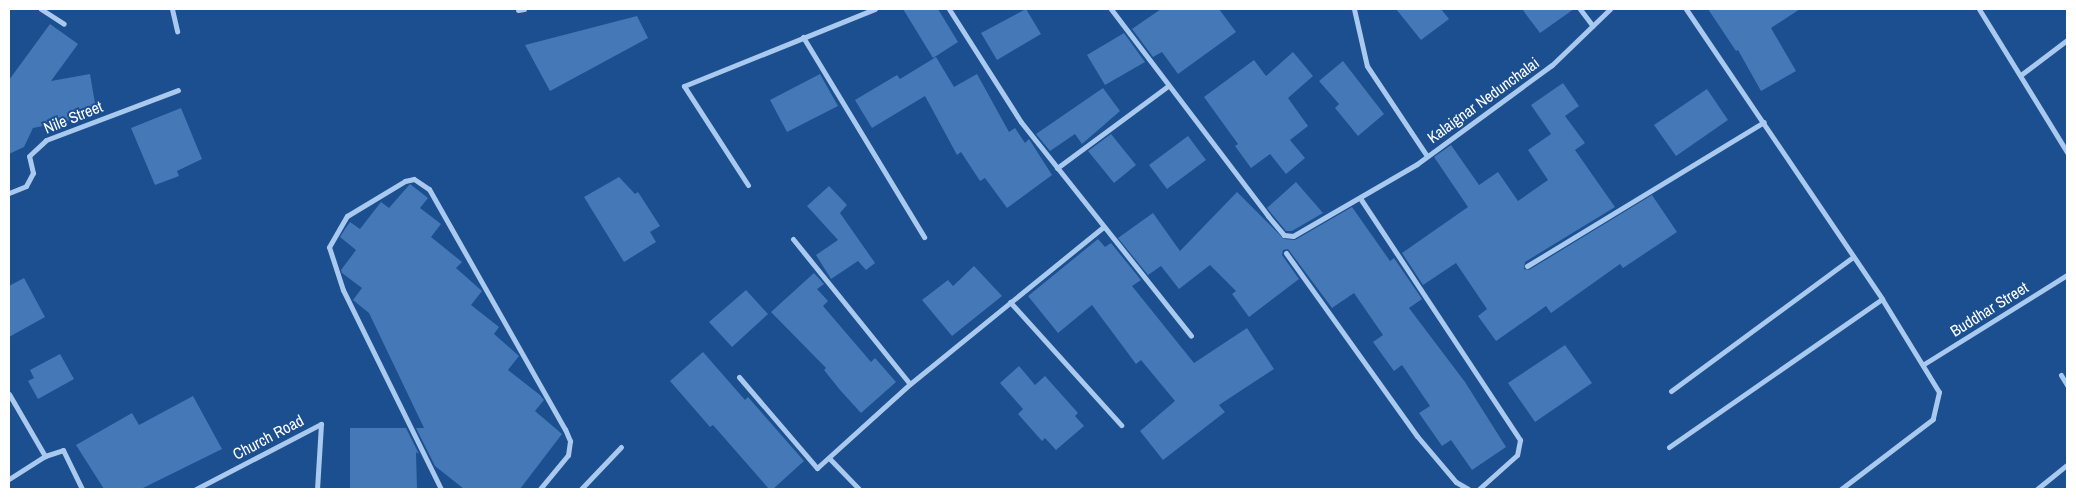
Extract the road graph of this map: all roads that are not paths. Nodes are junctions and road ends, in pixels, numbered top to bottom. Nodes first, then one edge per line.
1 (40, 9) edge
2 (172, 9) edge
3 (875, 9) edge
4 (949, 9) edge
5 (1111, 9) edge
6 (1354, 9) edge
7 (1580, 9) edge
8 (1610, 9) edge
9 (1686, 9) edge
10 (1978, 9) edge
11 (64, 24) dead end
12 (1593, 26) junction
13 (177, 31) dead end
14 (803, 38) junction
15 (2067, 40) edge
16 (2022, 74) junction
17 (1168, 86) junction
18 (178, 90) dead end
19 (1764, 122) junction
20 (2067, 152) edge
21 (1427, 156) junction
22 (1057, 168) junction
23 (748, 185) dead end
24 (9, 193) edge
25 (1360, 198) junction
26 (1103, 227) junction
27 (924, 237) dead end
28 (793, 239) dead end
29 (1286, 254) dead end
30 (1854, 257) junction
31 (1527, 266) dead end
32 (2067, 274) edge
33 (1882, 299) junction
34 (1010, 302) junction
35 (1191, 336) dead end
36 (1924, 364) junction
37 (2061, 375) dead end
38 (739, 377) dead end
39 (910, 384) junction
40 (2067, 385) edge
41 (1671, 391) dead end
42 (9, 394) edge
43 (1121, 425) dead end
44 (621, 447) dead end
45 (1670, 447) dead end
46 (45, 456) junction
47 (830, 458) junction
48 (2067, 465) edge
49 (9, 479) edge
50 (82, 489) edge
51 (196, 489) edge
52 (318, 489) edge
53 (441, 489) edge
54 (540, 489) edge
55 (581, 489) edge
56 (859, 489) edge
57 (1468, 489) edge
58 (1479, 489) edge
59 (1841, 489) edge
60 (2037, 489) edge

1 - 11 street
2 - 13 street
3 - 14 street
4 - 22 street
5 - 17 street
6 - 21 street
7 - 12 street
8 - 12 street, Kalaignar Nedunchalai
9 - 19 street
10 - 16 street
12 - 21 street, Kalaignar Nedunchalai
14 - 23 street
14 - 27 street
15 - 16 street
16 - 20 street
17 - 22 street
17 - 25 street, Kalaignar Nedunchalai
18 - 24 street, Nile Street
19 - 30 street
19 - 31 street
21 - 25 street, Kalaignar Nedunchalai
22 - 26 street
25 - 58 street
26 - 34 street
26 - 35 street
28 - 39 street
29 - 57 street
30 - 33 street
30 - 41 street
32 - 36 street, Buddhar Street
33 - 36 street
33 - 45 street
34 - 39 street
34 - 43 street
36 - 59 street
37 - 40 street
38 - 47 street
39 - 47 street
42 - 46 street
44 - 55 street
46 - 49 street
46 - 50 street
47 - 56 street
48 - 60 street
51 - 52 street, Church Road
53 - 54 street

